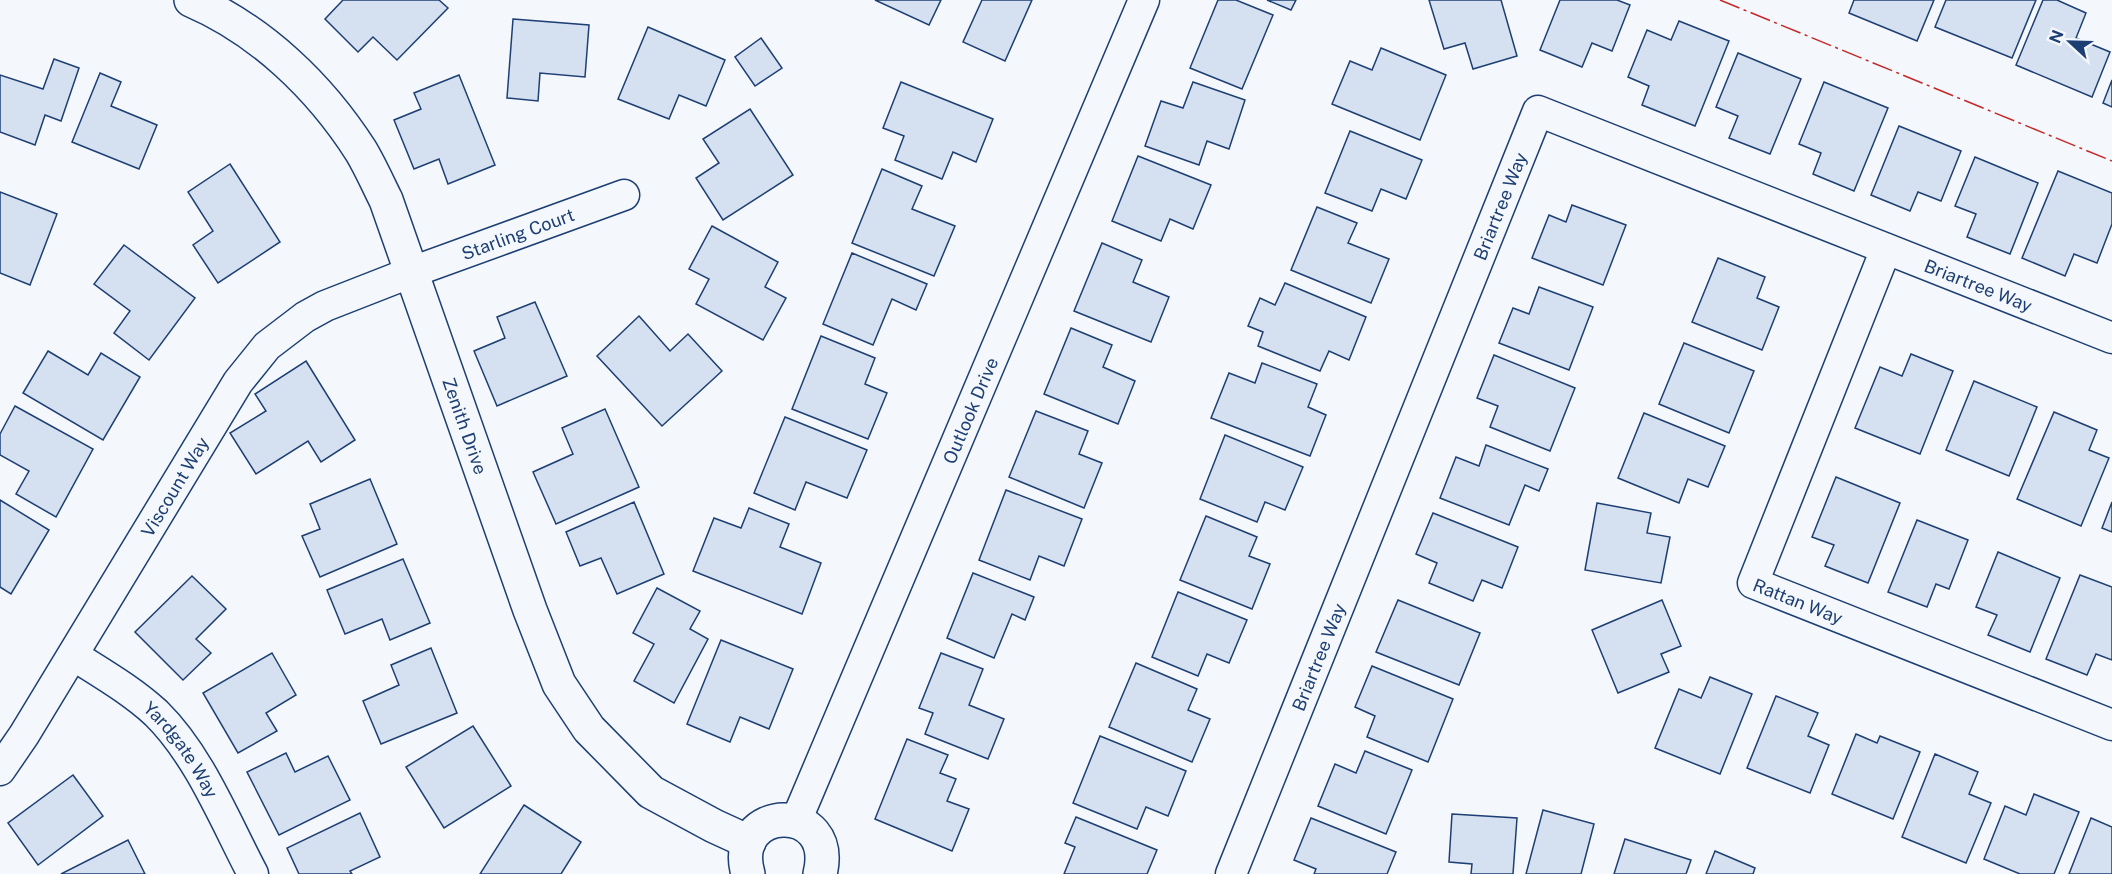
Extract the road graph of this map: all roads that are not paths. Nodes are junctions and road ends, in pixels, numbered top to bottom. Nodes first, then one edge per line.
1 (191, 0) edge
2 (1144, 0) edge
3 (624, 195) dead end
4 (1886, 249) junction
5 (412, 272) junction
6 (2112, 338) edge
7 (72, 656) junction
8 (2112, 725) edge
9 (0, 770) edge
10 (796, 821) junction
11 (748, 842) junction
12 (253, 874) edge
13 (748, 874) edge
14 (820, 874) edge
15 (1231, 874) edge

1 - 5 street, Zenith Drive
2 - 10 street, Outlook Drive
3 - 5 street, Starling Court
4 - 6 street, Briartree Way
4 - 8 street, Rattan Way
4 - 15 street, Briartree Way
5 - 7 street, Viscount Way
5 - 11 street, Zenith Drive
7 - 9 street, Viscount Way
7 - 12 street, Yardgate Way
10 - 11 street
10 - 14 street
11 - 13 street

